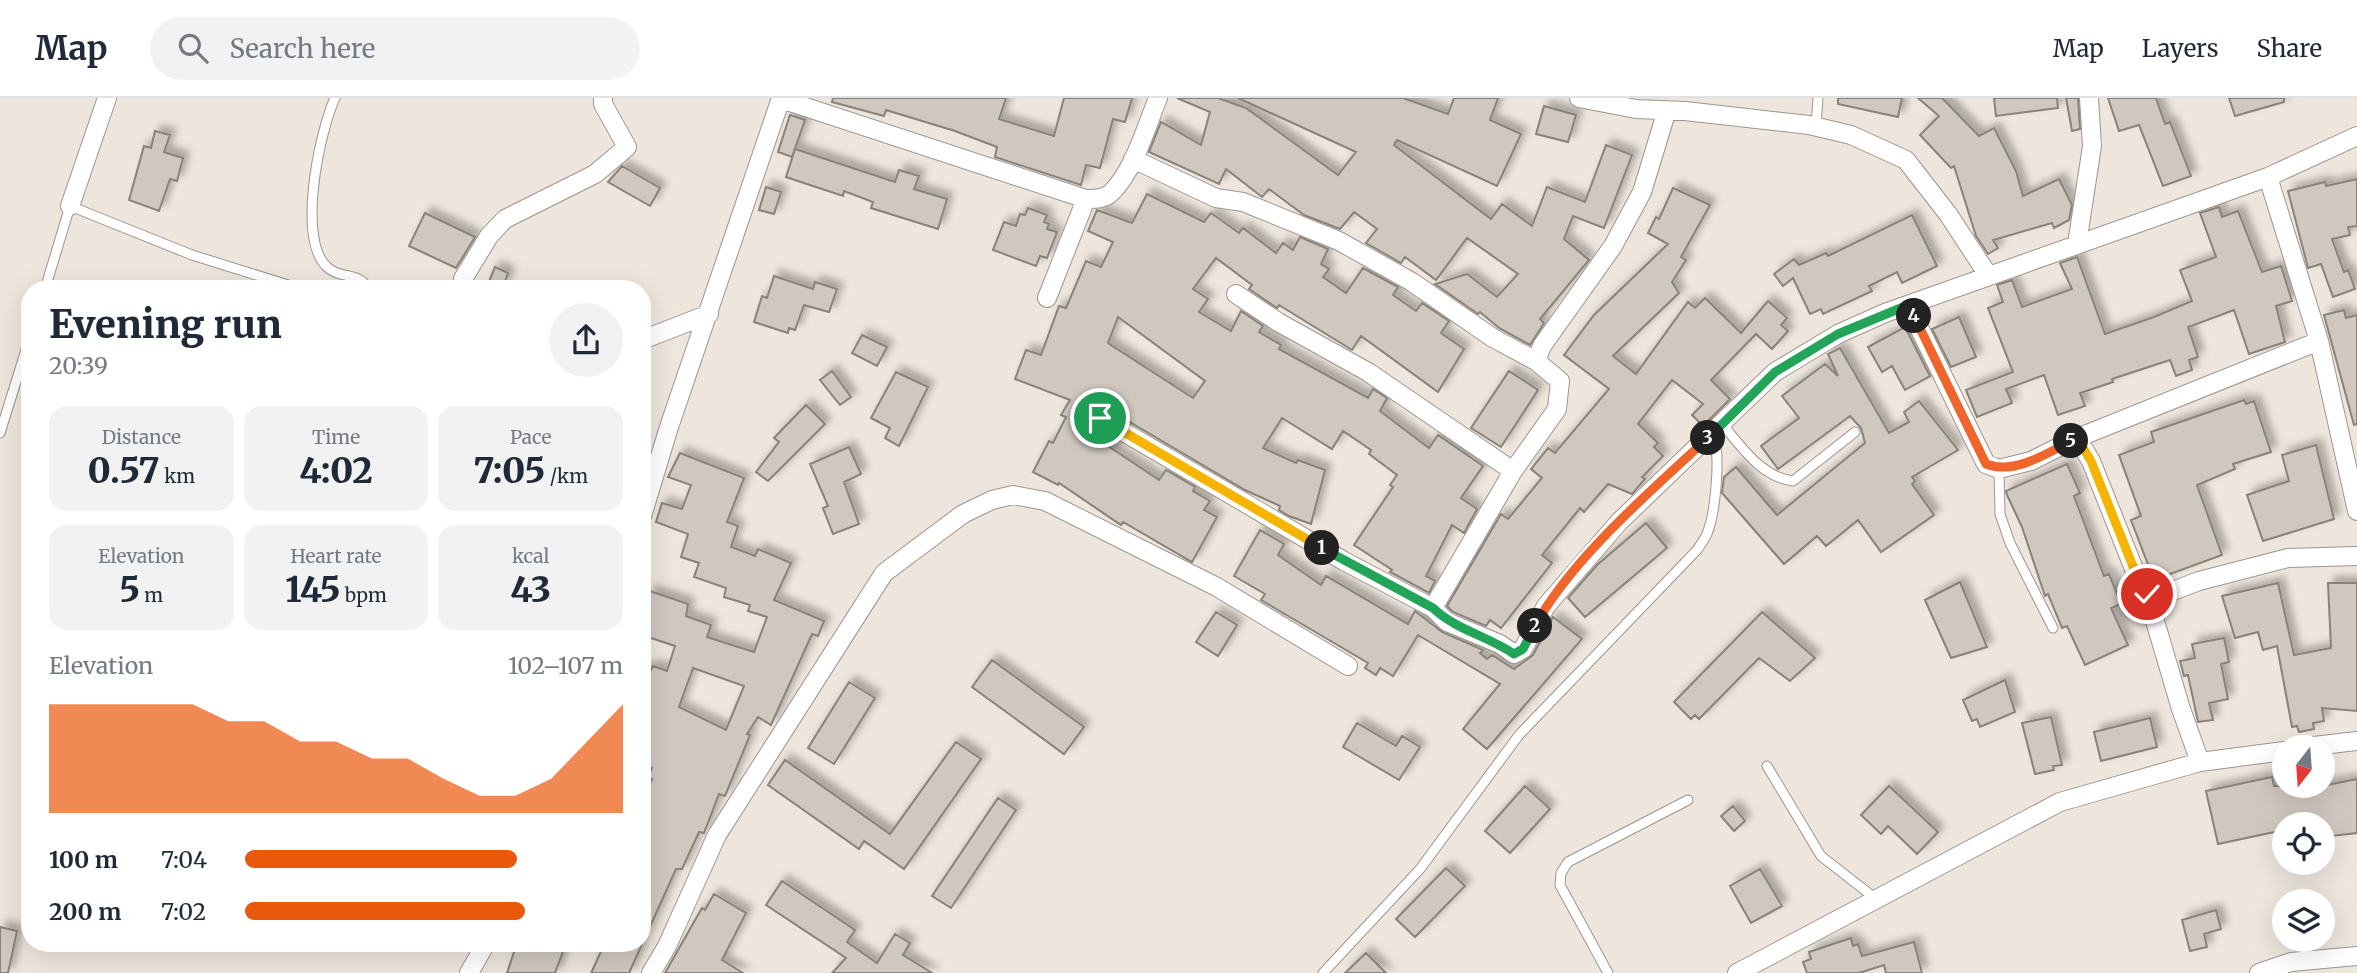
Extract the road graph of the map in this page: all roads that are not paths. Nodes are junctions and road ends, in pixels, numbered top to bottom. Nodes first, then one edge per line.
1 (107, 98) edge
2 (335, 98) edge
3 (603, 98) edge
4 (1158, 98) edge
5 (1579, 98) edge
6 (1730, 98) edge
7 (1818, 98) edge
8 (2090, 98) edge
9 (781, 99) edge
10 (1667, 110) junction
11 (1728, 117) junction
12 (1815, 126) junction
13 (2357, 136) edge
14 (1133, 159) junction
15 (2268, 177) junction
16 (1086, 199) junction
17 (70, 206) junction
18 (2077, 244) junction
19 (1988, 275) junction
20 (48, 280) edge
21 (271, 280) edge
22 (362, 280) edge
23 (463, 280) edge
24 (1236, 294) dead end
25 (1047, 298) dead end
26 (1908, 305) junction
27 (709, 314) junction
28 (651, 337) edge
29 (2319, 341) junction
30 (1536, 361) junction
31 (21, 366) edge
32 (1100, 418) dead end
33 (1717, 429) junction
34 (1855, 432) dead end
35 (0, 433) edge
36 (2077, 438) junction
37 (1998, 469) junction
38 (1513, 471) junction
39 (651, 485) edge
40 (2357, 511) edge
41 (2357, 555) edge
42 (2147, 594) junction
43 (1433, 608) junction
44 (2053, 628) dead end
45 (1348, 666) dead end
46 (2357, 741) edge
47 (2335, 744) edge
48 (2272, 753) edge
49 (2200, 762) junction
50 (1767, 766) dead end
51 (1688, 800) dead end
52 (1877, 900) junction
53 (481, 952) edge
54 (2357, 956) edge
55 (469, 973) edge
56 (651, 973) edge
57 (1323, 973) edge
58 (1608, 973) edge
59 (1737, 973) edge
60 (2259, 973) edge

1 - 17 street
2 - 22 lane
3 - 23 street
4 - 14 street
5 - 10 street
6 - 11 street
7 - 12 lane
8 - 18 street
9 - 16 street
9 - 27 street
10 - 11 street
10 - 30 street
11 - 12 street
12 - 19 street
13 - 15 street
14 - 16 street
14 - 30 street
15 - 18 street
15 - 29 street
16 - 25 street
17 - 20 lane
17 - 21 lane
18 - 19 street
19 - 26 street
24 - 38 street
26 - 33 street
26 - 37 street
27 - 28 street
27 - 39 street
29 - 36 street
29 - 40 street
30 - 38 street
31 - 35 lane
32 - 43 street
33 - 34 lane
33 - 43 street
33 - 57 lane
36 - 37 street
36 - 42 street
37 - 44 lane
38 - 43 street
41 - 42 street
42 - 49 street
45 - 56 street
46 - 47 street
48 - 49 street
49 - 52 street
50 - 52 lane
51 - 58 lane
52 - 59 street
53 - 55 street
54 - 60 street

